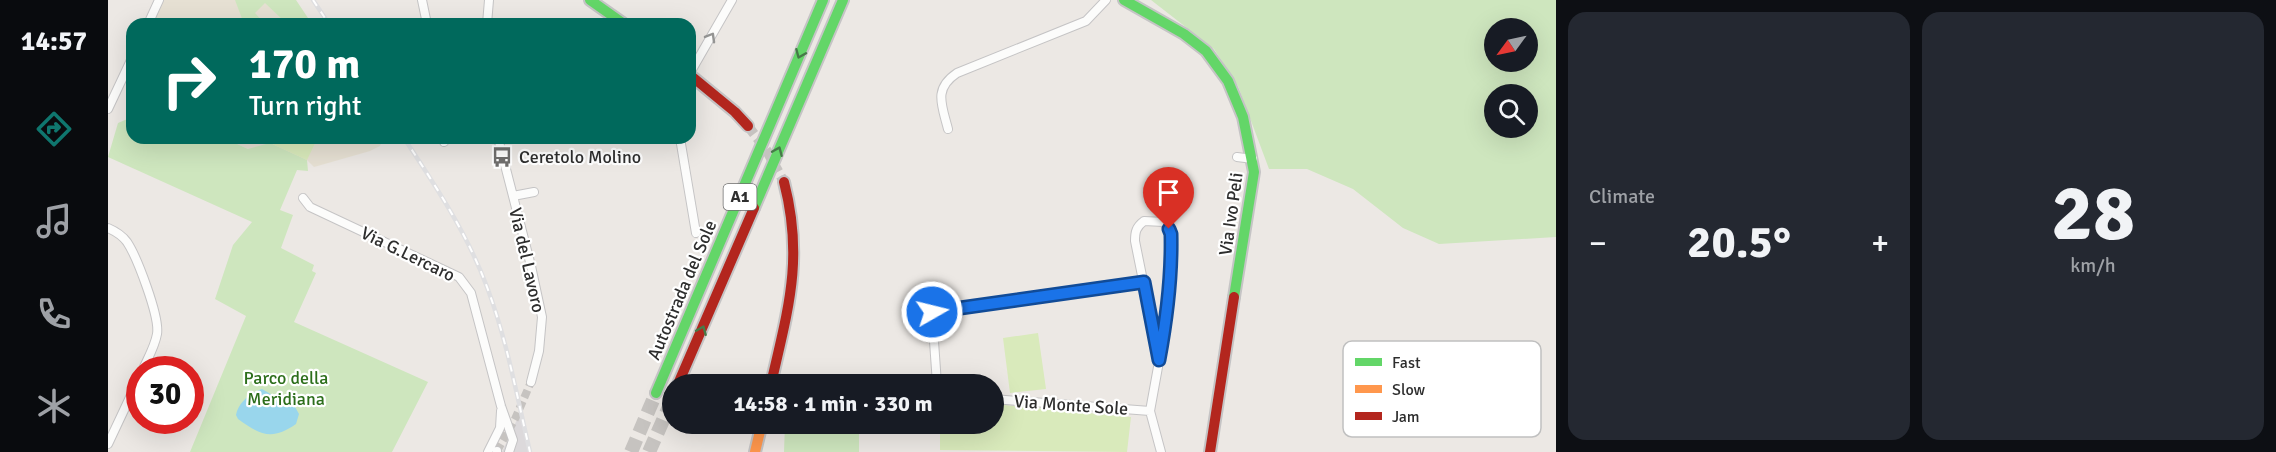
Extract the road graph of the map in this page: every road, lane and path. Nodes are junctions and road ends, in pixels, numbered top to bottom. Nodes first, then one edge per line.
1 (159, 0) edge
2 (422, 0) edge
3 (489, 0) edge
4 (590, 0) edge
5 (732, 0) edge
6 (823, 0) edge
7 (843, 0) edge
8 (1106, 0) edge
9 (1124, 0) edge
10 (151, 18) edge
11 (426, 18) edge
12 (488, 18) edge
13 (616, 18) edge
14 (696, 63) edge
15 (126, 71) edge
16 (696, 79) edge
17 (108, 109) edge
18 (748, 126) tunnel mouth
19 (948, 129) dead end
20 (500, 144) edge
21 (681, 144) edge
22 (1237, 158) dead end
23 (1254, 159) junction
24 (783, 182) tunnel mouth
25 (534, 192) dead end
26 (513, 196) junction
27 (303, 198) dead end
28 (108, 228) edge
29 (696, 233) dead end
30 (1144, 282) junction
31 (149, 356) edge
32 (1159, 360) junction
33 (682, 374) edge
34 (773, 374) edge
35 (936, 374) edge
36 (531, 382) tunnel mouth
37 (656, 393) tunnel mouth
38 (1004, 400) edge
39 (126, 406) edge
40 (501, 406) junction
41 (1150, 411) junction
42 (759, 434) edge
43 (108, 444) edge
44 (488, 452) edge
45 (509, 452) edge
46 (755, 452) edge
47 (1161, 452) edge
48 (1210, 452) edge

1 - 10 street
2 - 11 street
3 - 12 street
4 - 13 main road
14 -> 5 street
6 -> 37 main road, Autostrada del Sole / A1
33 -> 7 main road, Autostrada del Sole / A1
8 - 19 street
9 - 23 main road, Via Ivo Peli
15 - 17 street
16 - 18 main road
20 - 26 street, Via del Lavoro
21 - 29 street
22 - 23 street
23 - 48 main road, Via Ivo Peli
24 - 34 main road
25 - 26 street
26 - 36 street, Via del Lavoro
27 - 40 street, Via G.Lercaro
28 - 31 street
30 - 32 street
30 - 32 street
30 - 35 street
32 - 41 street
38 - 41 street, Via Monte Sole
39 - 43 street
40 - 44 street
40 - 45 street, Via G.Lercaro
41 - 47 street
42 - 46 main road

